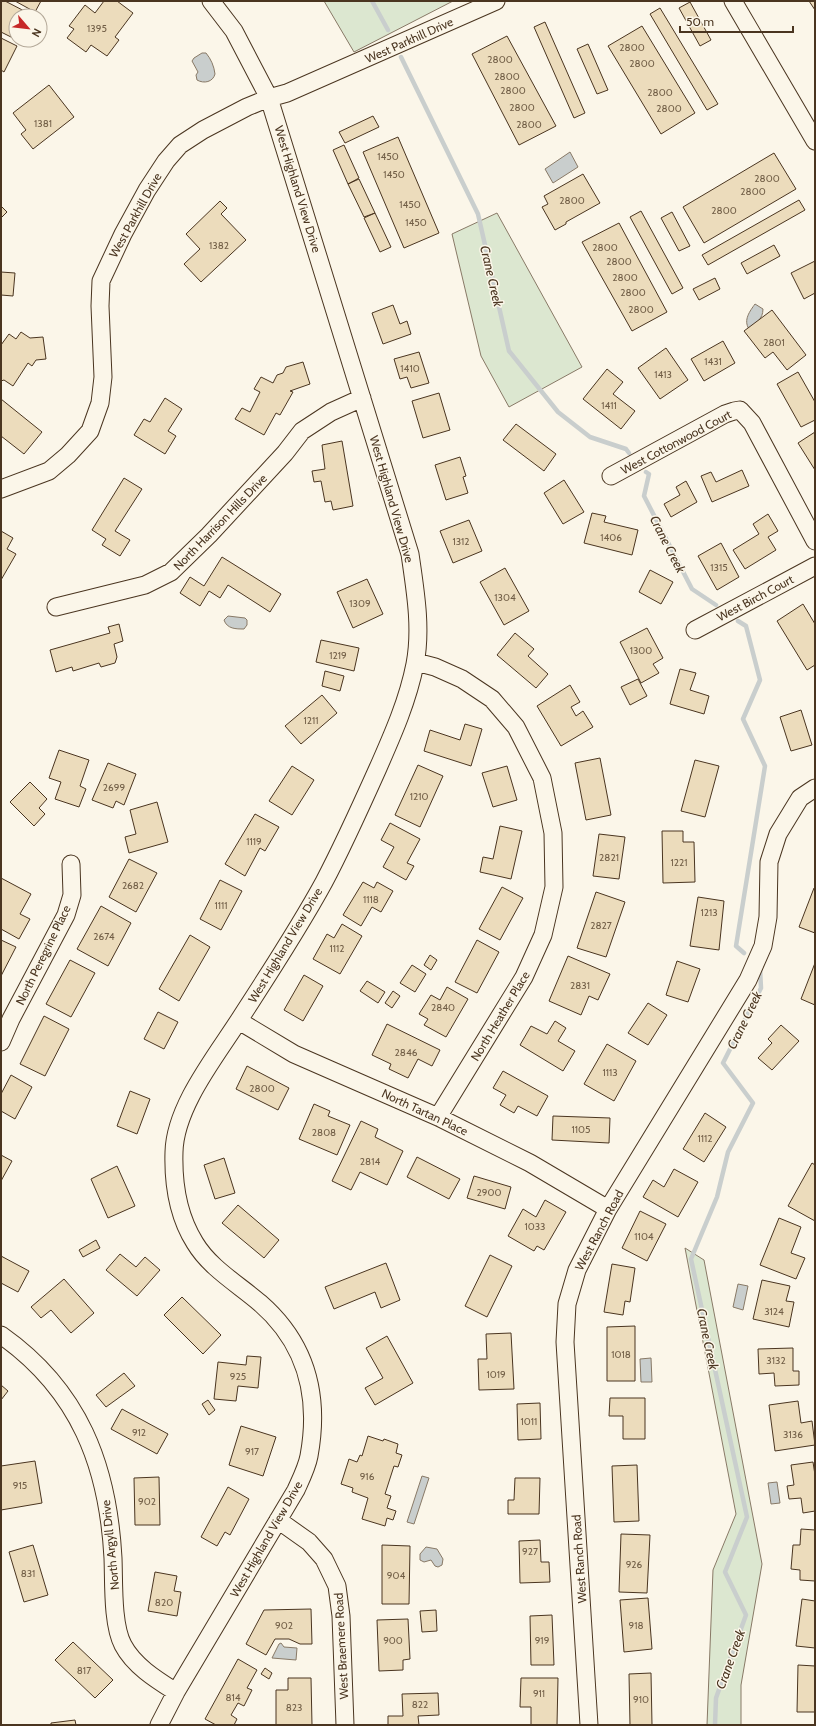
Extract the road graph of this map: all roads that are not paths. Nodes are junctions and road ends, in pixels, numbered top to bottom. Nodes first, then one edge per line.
1 (211, 1) edge
2 (496, 1) edge
3 (733, 1) edge
4 (269, 98) junction
5 (815, 141) edge
6 (362, 398) junction
7 (611, 476) dead end
8 (1, 489) edge
9 (815, 541) edge
10 (815, 566) edge
11 (56, 607) dead end
12 (695, 630) dead end
13 (416, 662) junction
14 (815, 788) edge
15 (71, 864) dead end
16 (239, 1021) junction
17 (1, 1042) edge
18 (438, 1117) junction
19 (608, 1209) junction
20 (1, 1335) edge
21 (278, 1520) junction
22 (176, 1692) junction
23 (159, 1725) edge
24 (345, 1725) edge
25 (589, 1725) edge

1 - 4 street, West Highland View Drive
2 - 4 street, West Parkhill Drive
3 - 5 street
4 - 6 street, West Highland View Drive
4 - 8 street, West Parkhill Drive
6 - 11 street, North Harrison Hills Drive
6 - 13 street, West Highland View Drive
7 - 9 street, West Cottonwood Court
10 - 12 street, West Birch Court
13 - 16 street, West Highland View Drive
13 - 18 street, North Heather Place
14 - 19 street, West Ranch Road
15 - 17 street, North Peregrine Place
16 - 18 street, North Tartan Place
16 - 21 street, West Highland View Drive
18 - 19 street, North Tartan Place
19 - 25 street, West Ranch Road
20 - 22 street, North Argyll Drive
21 - 22 street, West Highland View Drive
21 - 24 street, West Braemere Road
22 - 23 street, West Highland View Drive

